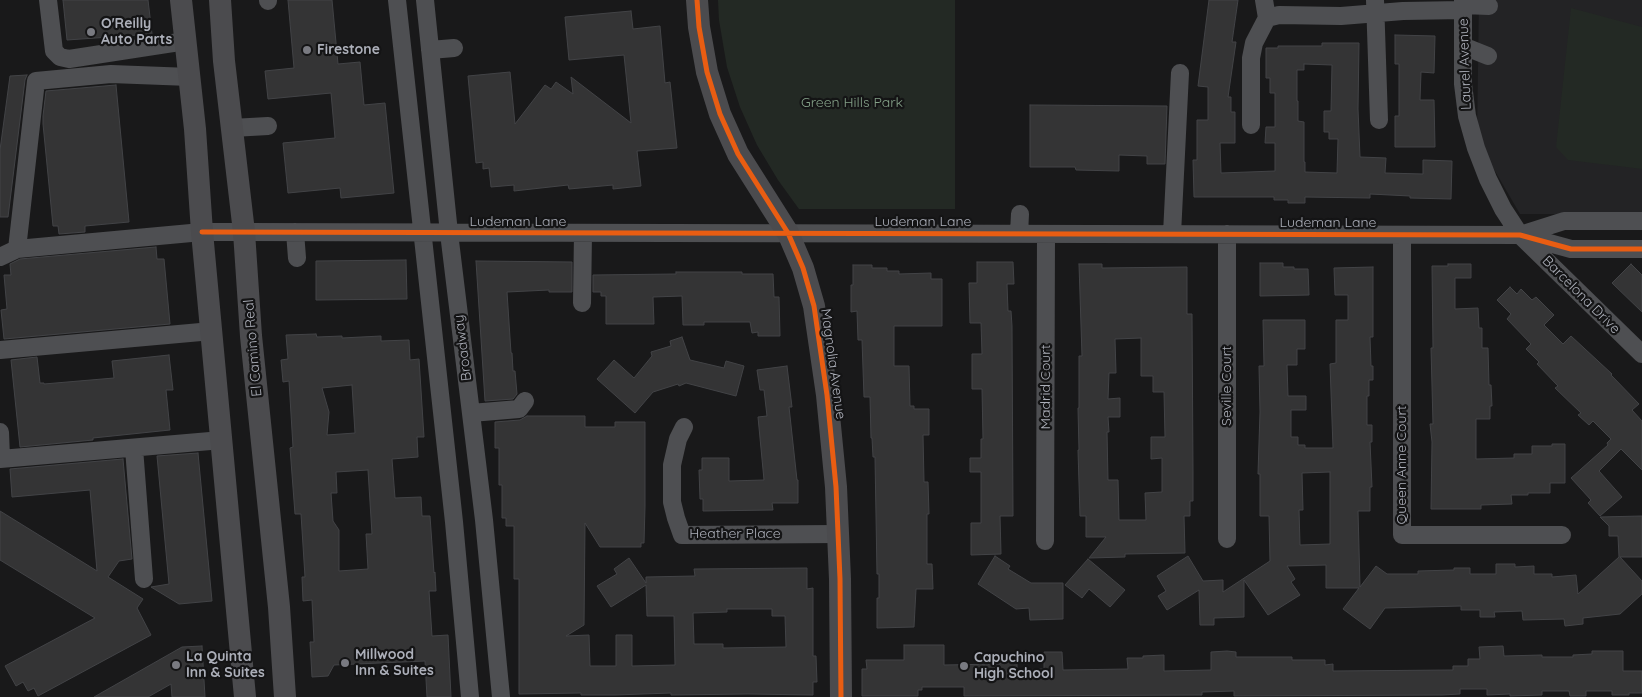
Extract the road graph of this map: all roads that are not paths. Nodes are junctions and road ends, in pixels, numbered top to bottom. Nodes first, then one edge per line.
1 (48, 0) edge
2 (181, 0) edge
3 (220, 0) edge
4 (397, 0) edge
5 (425, 0) edge
6 (697, 0) edge
7 (1264, 0) edge
8 (1463, 5) edge
9 (1376, 6) edge
10 (1489, 6) dead end
11 (1267, 18) junction
12 (186, 41) junction
13 (1463, 46) junction
14 (454, 48) dead end
15 (430, 50) junction
16 (1488, 56) dead end
17 (1180, 73) dead end
18 (190, 76) junction
19 (1379, 120) dead end
20 (1251, 125) dead end
21 (268, 126) dead end
22 (232, 128) junction
23 (1020, 214) dead end
24 (1642, 221) edge
25 (202, 232) junction
26 (244, 232) junction
27 (294, 232) junction
28 (449, 232) junction
29 (422, 233) junction
30 (582, 233) junction
31 (788, 233) junction
32 (1019, 234) junction
33 (1046, 234) junction
34 (1172, 234) junction
35 (1227, 234) junction
36 (1402, 235) junction
37 (1520, 235) junction
38 (1642, 248) edge
39 (17, 249) junction
40 (0, 257) edge
41 (296, 258) dead end
42 (582, 303) dead end
43 (212, 331) junction
44 (0, 350) edge
45 (1642, 354) edge
46 (525, 401) dead end
47 (471, 413) junction
48 (684, 427) dead end
49 (0, 432) edge
50 (222, 440) junction
51 (134, 448) junction
52 (0, 459) edge
53 (839, 534) junction
54 (1562, 535) dead end
55 (1227, 538) dead end
56 (1045, 541) dead end
57 (144, 579) dead end
58 (245, 697) edge
59 (286, 697) edge
60 (470, 697) edge
61 (501, 697) edge
62 (841, 697) edge

1 - 12 street
2 - 12 main road
3 - 22 main road, El Camino Real
4 - 29 street, Broadway
5 - 15 street, Broadway
6 - 31 main road, Magnolia Avenue
7 - 11 street
8 - 9 street
8 - 10 street
8 - 13 street, Laurel Avenue
9 - 11 street
9 - 19 street
11 - 20 street
12 - 18 main road
13 - 16 street
13 - 37 street, Laurel Avenue
14 - 15 street
15 - 28 street, Broadway
17 - 34 street
18 - 25 main road
18 - 39 street
21 - 22 street
22 - 26 main road, El Camino Real
23 - 32 street
24 - 37 street, Ludeman Lane
25 - 26 street, Ludeman Lane
25 - 39 street, Ludeman Lane
25 - 43 main road
26 - 27 street, Ludeman Lane
26 - 59 main road, El Camino Real
27 - 29 street, Ludeman Lane
27 - 41 street
28 - 29 street, Ludeman Lane
28 - 30 street, Ludeman Lane
28 - 47 street, Broadway
29 - 60 street, Broadway
30 - 31 street, Ludeman Lane
30 - 42 street
31 - 32 street, Ludeman Lane
31 - 53 main road, Magnolia Avenue
32 - 33 street, Ludeman Lane
33 - 34 street, Ludeman Lane
33 - 56 street, Madrid Court
34 - 35 street, Ludeman Lane
35 - 36 street, Ludeman Lane
35 - 55 street, Seville Court
36 - 37 street, Ludeman Lane
36 - 54 street, Queen Anne Court
37 - 38 street, Ludeman Lane
37 - 45 street, Barcelona Drive
39 - 40 street, Ludeman Lane
43 - 44 street
43 - 50 main road
46 - 47 street
47 - 61 street, Broadway
48 - 53 street, Heather Place
49 - 52 street
50 - 51 street
50 - 58 main road
51 - 52 street
51 - 57 street
53 - 62 main road, Magnolia Avenue

